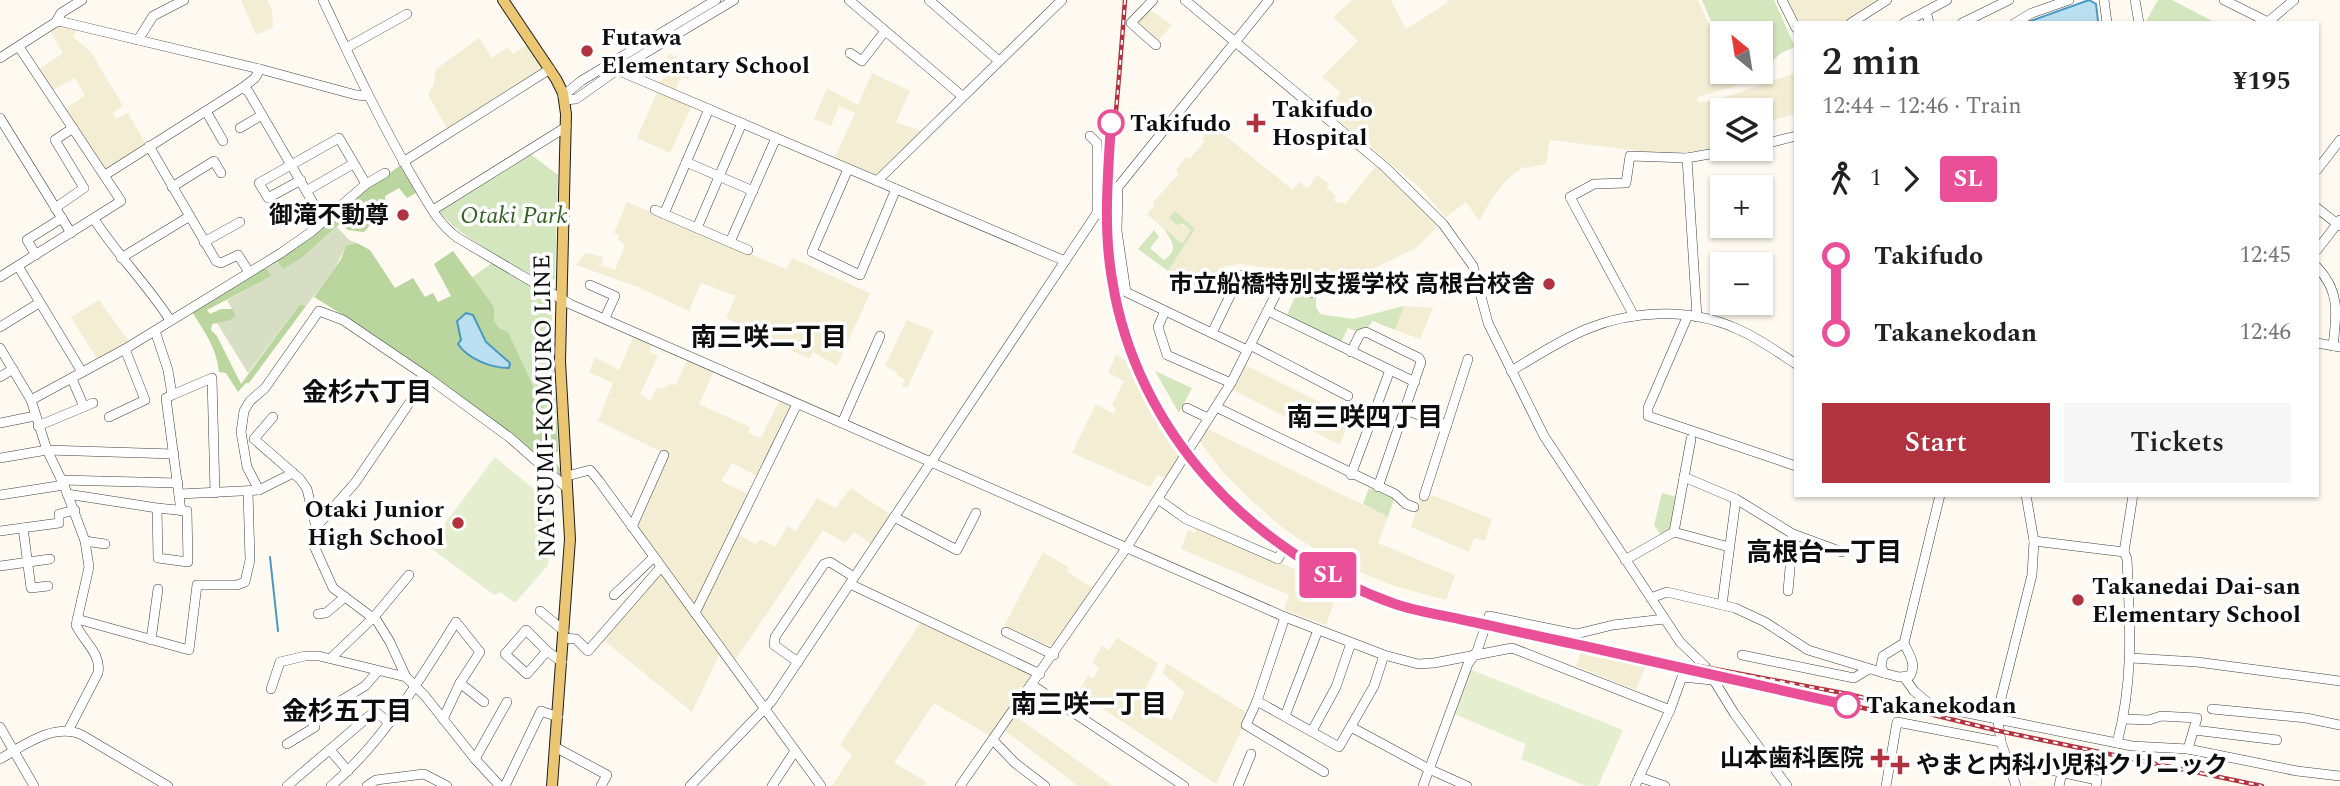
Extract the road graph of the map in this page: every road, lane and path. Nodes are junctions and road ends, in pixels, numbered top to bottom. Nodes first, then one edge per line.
1 (82, 0) edge
2 (184, 0) edge
3 (323, 0) edge
4 (503, 0) edge
5 (716, 0) edge
6 (734, 0) edge
7 (849, 0) edge
8 (929, 0) edge
9 (1062, 0) edge
10 (1153, 0) edge
11 (1185, 0) edge
12 (1269, 0) edge
13 (1782, 0) edge
14 (1887, 0) edge
15 (1947, 0) edge
16 (2008, 0) edge
17 (2069, 0) edge
18 (2104, 0) edge
19 (2135, 0) edge
20 (2224, 0) edge
21 (2294, 0) edge
22 (2047, 3) edge
23 (2244, 4) edge
24 (1926, 11) junction
25 (407, 14) dead end
26 (698, 15) junction
27 (1854, 21) edge
28 (1908, 21) edge
29 (1928, 21) edge
30 (1966, 21) edge
31 (2018, 21) edge
32 (2107, 21) edge
33 (2139, 21) edge
34 (2268, 21) edge
35 (2270, 21) edge
36 (56, 22) junction
37 (1794, 24) edge
38 (885, 31) junction
39 (138, 40) junction
40 (1235, 42) junction
41 (1156, 45) dead end
42 (19, 47) junction
43 (346, 48) junction
44 (850, 53) dead end
45 (0, 58) edge
46 (999, 61) junction
47 (260, 69) junction
48 (550, 69) junction
49 (617, 70) junction
50 (242, 88) junction
51 (368, 96) junction
52 (962, 96) junction
53 (564, 98) junction
54 (709, 109) junction
55 (206, 111) junction
56 (262, 115) junction
57 (0, 118) edge
58 (742, 124) junction
59 (566, 127) junction
60 (73, 128) junction
61 (240, 128) dead end
62 (1090, 136) dead end
63 (1794, 136) edge
64 (776, 138) junction
65 (2340, 140) edge
66 (223, 141) dead end
67 (1773, 142) edge
68 (149, 146) junction
69 (1710, 154) edge
70 (1687, 158) junction
71 (403, 162) junction
72 (686, 162) junction
73 (353, 164) junction
74 (292, 165) junction
75 (2319, 167) edge
76 (848, 169) junction
77 (221, 173) dead end
78 (385, 173) dead end
79 (105, 175) junction
80 (719, 177) junction
81 (300, 180) junction
82 (877, 181) junction
83 (366, 184) junction
84 (173, 187) junction
85 (1118, 187) junction
86 (896, 189) junction
87 (306, 191) junction
88 (753, 191) junction
89 (55, 208) junction
90 (2319, 209) edge
91 (433, 211) junction
92 (1097, 213) junction
93 (190, 216) junction
94 (62, 218) junction
95 (94, 219) junction
96 (323, 220) junction
97 (240, 222) dead end
98 (2339, 224) edge
99 (697, 228) junction
100 (71, 233) junction
101 (204, 242) junction
102 (730, 242) junction
103 (2319, 248) edge
104 (748, 250) dead end
105 (36, 255) junction
106 (121, 258) junction
107 (1065, 261) junction
108 (18, 267) junction
109 (2319, 269) edge
110 (249, 272) junction
111 (0, 277) edge
112 (590, 285) dead end
113 (1280, 286) junction
114 (1314, 293) dead end
115 (560, 297) junction
116 (39, 303) junction
117 (1165, 311) junction
118 (1268, 311) junction
119 (1634, 316) junction
120 (1692, 316) junction
121 (605, 318) junction
122 (170, 320) junction
123 (0, 327) edge
124 (155, 331) junction
125 (1212, 333) junction
126 (880, 335) dead end
127 (2336, 346) edge
128 (0, 348) edge
129 (1249, 348) junction
130 (125, 349) junction
131 (1351, 352) junction
132 (1468, 359) dead end
133 (1794, 363) edge
134 (13, 369) junction
135 (1390, 370) junction
136 (1511, 371) junction
137 (82, 372) junction
138 (0, 377) edge
139 (427, 377) junction
140 (72, 379) junction
141 (1415, 382) junction
142 (1231, 383) junction
143 (172, 395) junction
144 (1348, 396) dead end
145 (31, 400) junction
146 (797, 404) junction
147 (1216, 407) junction
148 (1187, 408) dead end
149 (1405, 410) junction
150 (109, 417) dead end
151 (273, 417) dead end
152 (1208, 418) junction
153 (37, 421) junction
154 (842, 423) junction
155 (0, 424) edge
156 (1447, 425) junction
157 (1691, 439) dead end
158 (47, 450) junction
159 (174, 454) junction
160 (664, 455) dead end
161 (0, 458) edge
162 (931, 461) junction
163 (1794, 465) edge
164 (293, 473) junction
165 (1351, 475) junction
166 (567, 476) junction
167 (1684, 477) junction
168 (178, 483) junction
169 (64, 486) junction
170 (1378, 487) junction
171 (567, 488) junction
172 (254, 490) junction
173 (215, 493) junction
174 (179, 494) junction
175 (0, 495) edge
176 (1424, 496) dead end
177 (1940, 497) edge
178 (2026, 497) edge
179 (2133, 497) edge
180 (1158, 499) junction
181 (1736, 499) junction
182 (1414, 507) dead end
183 (157, 508) junction
184 (75, 510) junction
185 (181, 511) junction
186 (976, 513) dead end
187 (894, 517) junction
188 (316, 527) junction
189 (632, 527) junction
190 (23, 528) junction
191 (0, 531) edge
192 (1674, 532) junction
193 (1793, 534) junction
194 (85, 541) junction
195 (2034, 541) junction
196 (105, 544) dead end
197 (1127, 547) junction
198 (1729, 547) junction
199 (1842, 552) dead end
200 (2124, 552) junction
201 (1281, 553) dead end
202 (654, 557) junction
203 (50, 559) dead end
204 (1625, 559) junction
205 (28, 562) junction
206 (0, 566) edge
207 (661, 567) junction
208 (409, 575) dead end
209 (852, 581) junction
210 (48, 586) dead end
211 (158, 589) dead end
212 (1788, 591) dead end
213 (614, 595) dead end
214 (345, 597) junction
215 (1651, 598) junction
216 (1722, 606) junction
217 (540, 611) dead end
218 (695, 613) junction
219 (318, 614) dead end
220 (373, 617) junction
221 (1285, 617) junction
222 (77, 619) junction
223 (1664, 619) junction
224 (1318, 630) junction
225 (1006, 632) dead end
226 (564, 635) junction
227 (151, 640) junction
228 (1351, 643) junction
229 (1905, 646) junction
230 (547, 651) junction
231 (1742, 654) dead end
232 (1054, 655) junction
233 (1384, 656) junction
234 (1473, 657) junction
235 (331, 658) junction
236 (2131, 658) junction
237 (562, 662) junction
238 (798, 662) junction
239 (1869, 669) junction
240 (377, 671) junction
241 (1884, 673) junction
242 (1040, 674) junction
243 (405, 677) junction
244 (1712, 680) junction
245 (1908, 680) junction
246 (2340, 681) edge
247 (460, 683) junction
248 (1032, 685) junction
249 (415, 686) junction
250 (271, 689) dead end
251 (1257, 701) junction
252 (484, 702) dead end
253 (507, 702) dead end
254 (765, 708) junction
255 (2212, 709) dead end
256 (1670, 710) junction
257 (1285, 716) junction
258 (558, 717) junction
259 (1997, 718) junction
260 (443, 719) junction
261 (2123, 719) junction
262 (388, 722) junction
263 (2340, 725) edge
264 (0, 727) edge
265 (1351, 727) junction
266 (2194, 730) junction
267 (68, 731) junction
268 (1312, 731) junction
269 (993, 740) junction
270 (2277, 740) dead end
271 (2001, 742) junction
272 (2117, 743) junction
273 (287, 744) dead end
274 (555, 747) junction
275 (2188, 749) junction
276 (330, 750) junction
277 (14, 751) junction
278 (795, 751) junction
279 (1251, 754) dead end
280 (0, 759) edge
281 (475, 759) junction
282 (2008, 761) junction
283 (1429, 769) junction
284 (348, 771) junction
285 (1324, 772) dead end
286 (2062, 773) junction
287 (2340, 776) edge
288 (1637, 781) edge
289 (34, 786) edge
290 (168, 786) edge
291 (287, 786) edge
292 (331, 786) edge
293 (367, 786) edge
294 (447, 786) edge
295 (502, 786) edge
296 (552, 786) edge
297 (601, 786) edge
298 (690, 786) edge
299 (772, 786) edge
300 (821, 786) edge
301 (960, 786) edge
302 (1045, 786) edge
303 (1184, 786) edge
304 (1238, 786) edge
305 (1423, 786) edge
306 (1467, 786) edge
307 (1665, 786) edge
308 (1787, 786) edge
309 (1886, 786) edge
310 (2016, 786) edge
311 (2059, 786) edge
312 (2096, 786) edge

1 - 36 street
2 - 39 street
3 - 43 street
4 - 48 main road, NATSUMI-KOMURO LINE
5 - 26 street
6 - 26 street
7 - 38 street
8 - 46 street
9 - 46 street
10 - 41 street
11 - 40 street
12 - 40 street
13 - 37 street
14 - 27 street
15 - 24 street
16 - 30 street
17 - 22 street
18 - 32 street
19 - 33 street
20 - 23 street
21 - 35 street
22 - 31 street
23 - 34 street
24 - 28 street
24 - 29 street
25 - 43 street
26 - 49 street
26 - 53 street
36 - 39 street
36 - 42 street
38 - 44 street
38 - 52 street
39 - 47 street
40 - 85 street
40 - 136 street
42 - 45 street
42 - 60 street
43 - 51 street
46 - 52 street
47 - 50 street
47 - 51 street
48 - 53 main road, NATSUMI-KOMURO LINE
48 - 71 street
49 - 53 street
49 - 54 street
50 - 55 street
50 - 56 street
51 - 71 street
52 - 82 street
53 - 59 main road, NATSUMI-KOMURO LINE
54 - 58 street
54 - 72 street
55 - 66 street
55 - 68 street
56 - 61 street
56 - 74 street
57 - 89 street
58 - 64 street
58 - 80 street
59 - 91 street
59 - 115 main road, NATSUMI-KOMURO LINE
60 - 79 street
60 - 89 street
62 - 92 street
63 - 67 street
64 - 76 street
64 - 88 street
65 - 75 street
68 - 79 street
68 - 84 street
69 - 70 street
70 - 119 street
70 - 120 street
71 - 91 street
72 - 80 street
72 - 99 street
73 - 74 street
73 - 83 street
73 - 87 street
74 - 81 street
74 - 81 street
76 - 82 street
76 - 86 street
77 - 84 street
78 - 83 street
79 - 95 street
80 - 88 street
80 - 99 street
81 - 87 street
82 - 86 street
83 - 96 street
84 - 93 street
85 - 92 street
85 - 117 street
86 - 107 street
87 - 96 street
88 - 102 street
89 - 94 street
90 - 98 street
91 - 115 street
92 - 107 street
93 - 101 street
93 - 106 street
94 - 100 street
94 - 105 street
95 - 100 street
95 - 106 street
96 - 110 street
97 - 101 street
98 - 103 street
99 - 102 street
100 - 105 street
101 - 110 street
102 - 104 street
105 - 108 street
106 - 122 street
107 - 162 street
108 - 111 street
108 - 116 street
109 - 127 street
110 - 122 street
112 - 121 street
113 - 114 street
113 - 118 street
113 - 125 street
115 - 121 street
115 - 166 main road, NATSUMI-KOMURO LINE
116 - 123 street
116 - 137 street
117 - 125 street
117 - 142 street
118 - 129 street
118 - 131 street
119 - 120 street
119 - 136 street
120 - 133 street
120 - 163 street
121 - 146 street
122 - 124 street
124 - 130 street
124 - 143 street
125 - 129 street
126 - 154 street
128 - 134 street
129 - 142 street
129 - 144 street
130 - 137 street
130 - 150 street
131 - 135 street
131 - 141 street
132 - 156 street
134 - 138 street
134 - 145 street
135 - 141 street
135 - 165 street
136 - 204 street
137 - 140 street
139 - 171 street
139 - 172 street
139 - 188 street
140 - 145 street
140 - 153 street
141 - 149 street
142 - 147 street
143 - 159 street
143 - 173 street
145 - 153 street
146 - 154 street
146 - 218 street
147 - 152 street
147 - 165 street
148 - 152 street
149 - 156 street
149 - 170 street
151 - 164 street
152 - 180 street
153 - 155 street
153 - 158 street
154 - 162 street
156 - 176 street
157 - 167 street
158 - 159 street
158 - 161 street
158 - 169 street
159 - 168 street
160 - 189 street
162 - 187 street
162 - 197 street
164 - 172 street
164 - 188 street
165 - 170 street
166 - 171 main road, NATSUMI-KOMURO LINE
166 - 189 street
167 - 181 street
167 - 192 street
168 - 169 street
168 - 174 street
169 - 175 street
169 - 183 street
169 - 184 street
170 - 182 street
171 - 226 main road, NATSUMI-KOMURO LINE
172 - 173 street
172 - 227 street
173 - 174 street
174 - 185 street
177 - 229 street
178 - 195 street
179 - 200 street
180 - 197 street
180 - 201 street
181 - 193 street
181 - 198 street
183 - 185 street
183 - 185 street
184 - 190 street
184 - 194 street
186 - 187 street
187 - 209 street
188 - 214 street
189 - 202 street
190 - 191 street
190 - 205 street
192 - 198 street
192 - 204 street
193 - 199 street
193 - 212 street
194 - 196 street
194 - 222 street
195 - 200 street
195 - 259 street
197 - 221 street
197 - 232 street
198 - 216 street
200 - 236 street
202 - 207 street
202 - 213 street
203 - 205 street
204 - 215 street
205 - 206 street
205 - 210 street
207 - 218 street
207 - 226 street
208 - 220 street
209 - 238 street
209 - 238 street
209 - 242 street
211 - 227 street
214 - 219 street
214 - 220 street
215 - 216 street
215 - 223 street
216 - 239 street
217 - 226 street
218 - 254 street
220 - 235 street
220 - 243 street
221 - 224 street
221 - 251 street
222 - 227 street
222 - 267 street
223 - 234 street
223 - 244 street
224 - 228 street
224 - 257 street
225 - 232 street
226 - 237 main road, NATSUMI-KOMURO LINE
228 - 233 street
228 - 268 street
229 - 241 street
229 - 245 street
230 - 230 street
230 - 237 street
231 - 239 street
232 - 242 street
233 - 234 street
233 - 265 street
234 - 256 street
234 - 283 street
235 - 240 street
235 - 250 street
236 - 246 street
236 - 261 street
237 - 258 main road, NATSUMI-KOMURO LINE
238 - 254 street
239 - 241 street
240 - 243 street
240 - 273 street
241 - 245 street
242 - 248 street
243 - 249 street
244 - 256 street
244 - 308 street
245 - 259 street
247 - 249 street
247 - 252 street
247 - 260 street
248 - 269 street
248 - 303 street
249 - 260 street
249 - 262 street
251 - 257 street
251 - 285 street
253 - 281 street
254 - 278 street
254 - 298 street
255 - 263 street
256 - 288 street
257 - 268 street
258 - 274 main road, NATSUMI-KOMURO LINE
258 - 295 street
259 - 271 street
259 - 272 street
260 - 281 street
261 - 266 street
261 - 272 street
262 - 276 street
262 - 284 street
264 - 277 street
265 - 268 street
265 - 283 street
266 - 270 street
266 - 275 street
267 - 277 street
267 - 290 street
269 - 301 street
269 - 302 street
271 - 282 street
271 - 309 street
272 - 275 street
274 - 296 main road, NATSUMI-KOMURO LINE
274 - 297 street
275 - 287 street
276 - 284 street
276 - 291 street
277 - 280 street
277 - 289 street
278 - 299 street
278 - 300 street
279 - 304 street
281 - 295 street
282 - 286 street
282 - 310 street
283 - 305 street
283 - 306 street
284 - 292 street
286 - 311 street
286 - 312 street
288 - 307 street
293 - 294 street

